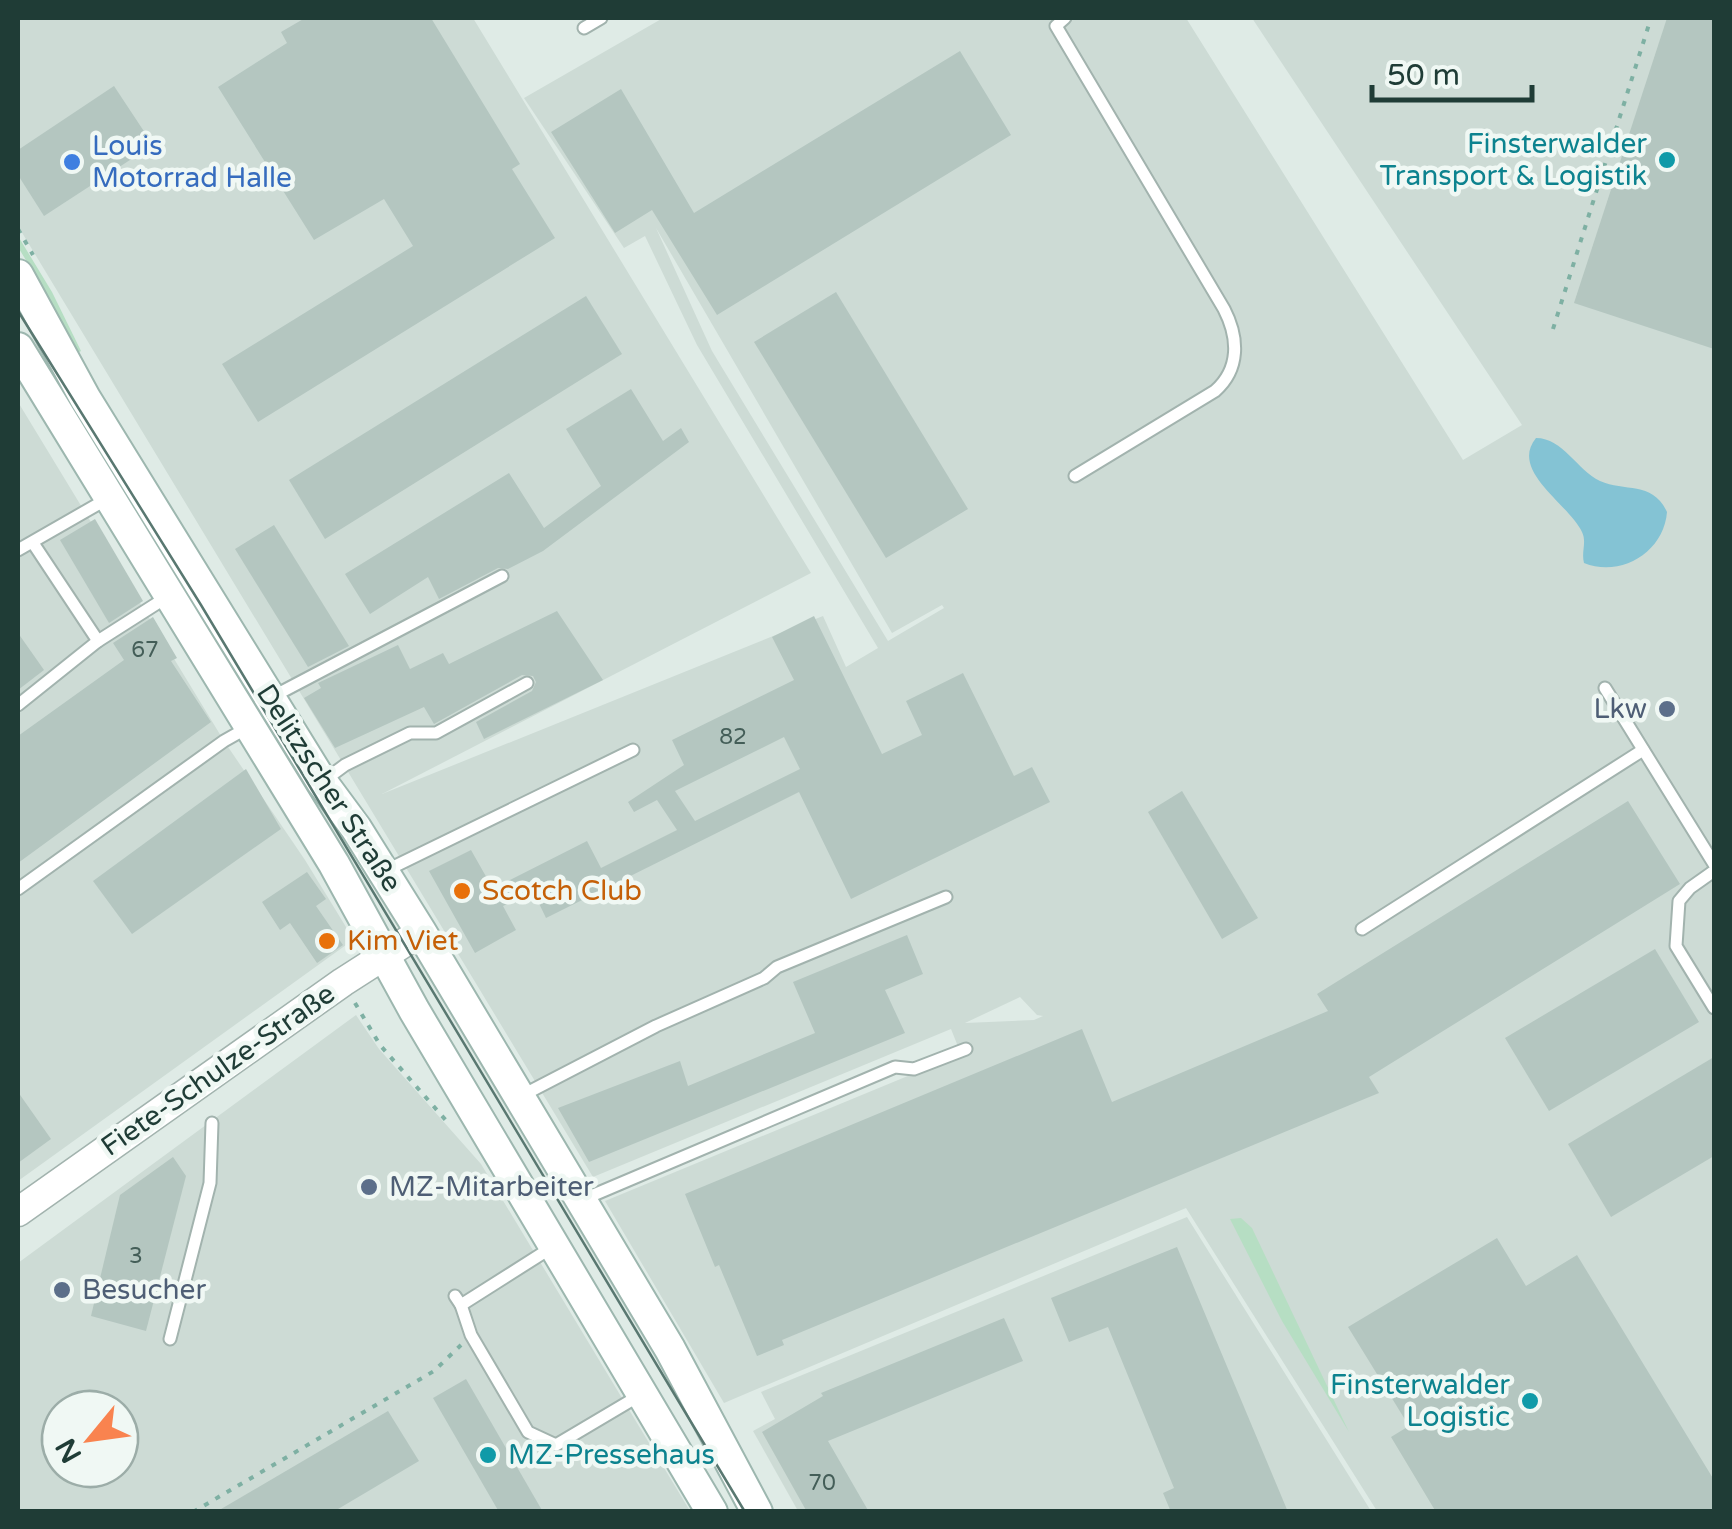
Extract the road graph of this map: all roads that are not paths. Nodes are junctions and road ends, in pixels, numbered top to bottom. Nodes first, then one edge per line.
1 (601, 18) edge
2 (1065, 18) edge
3 (584, 28) dead end
4 (18, 275) edge
5 (18, 348) edge
6 (26, 378) edge
7 (1075, 476) dead end
8 (110, 496) junction
9 (33, 543) junction
10 (18, 550) edge
11 (502, 576) dead end
12 (171, 595) junction
13 (98, 641) junction
14 (527, 684) dead end
15 (1605, 688) dead end
16 (270, 698) junction
17 (18, 705) edge
18 (251, 726) junction
19 (633, 750) dead end
20 (1643, 750) junction
21 (322, 782) junction
22 (1714, 864) edge
23 (383, 872) junction
24 (1714, 872) edge
25 (18, 890) edge
26 (946, 897) dead end
27 (1362, 929) dead end
28 (421, 932) junction
29 (384, 956) junction
30 (1714, 1008) edge
31 (966, 1049) dead end
32 (520, 1097) junction
33 (212, 1123) dead end
34 (580, 1200) junction
35 (18, 1212) edge
36 (554, 1246) junction
37 (170, 1339) dead end
38 (642, 1394) junction
39 (712, 1512) edge
40 (757, 1512) edge

1 - 3 lane
2 - 7 lane
4 - 16 main road, Delitzscher Straße
5 - 6 main road, Delitzscher Straße
6 - 8 main road, Delitzscher Straße
8 - 9 lane
8 - 12 main road, Delitzscher Straße
9 - 10 lane
9 - 13 lane
11 - 16 lane
12 - 13 lane
12 - 18 main road, Delitzscher Straße
13 - 17 lane
14 - 21 lane
15 - 20 lane
16 - 21 main road, Delitzscher Straße
18 - 25 lane
18 - 29 main road, Delitzscher Straße
19 - 23 lane
20 - 22 lane
20 - 27 lane
21 - 23 main road, Delitzscher Straße
23 - 28 main road, Delitzscher Straße
24 - 30 lane
26 - 32 lane
28 - 29 street, Fiete-Schulze-Straße
28 - 32 main road, Delitzscher Straße
29 - 35 street, Fiete-Schulze-Straße
29 - 36 main road, Delitzscher Straße
31 - 34 lane
32 - 34 main road, Delitzscher Straße
33 - 37 lane
34 - 40 main road, Delitzscher Straße
36 - 38 main road, Delitzscher Straße
36 - 38 lane
38 - 39 main road, Delitzscher Straße

